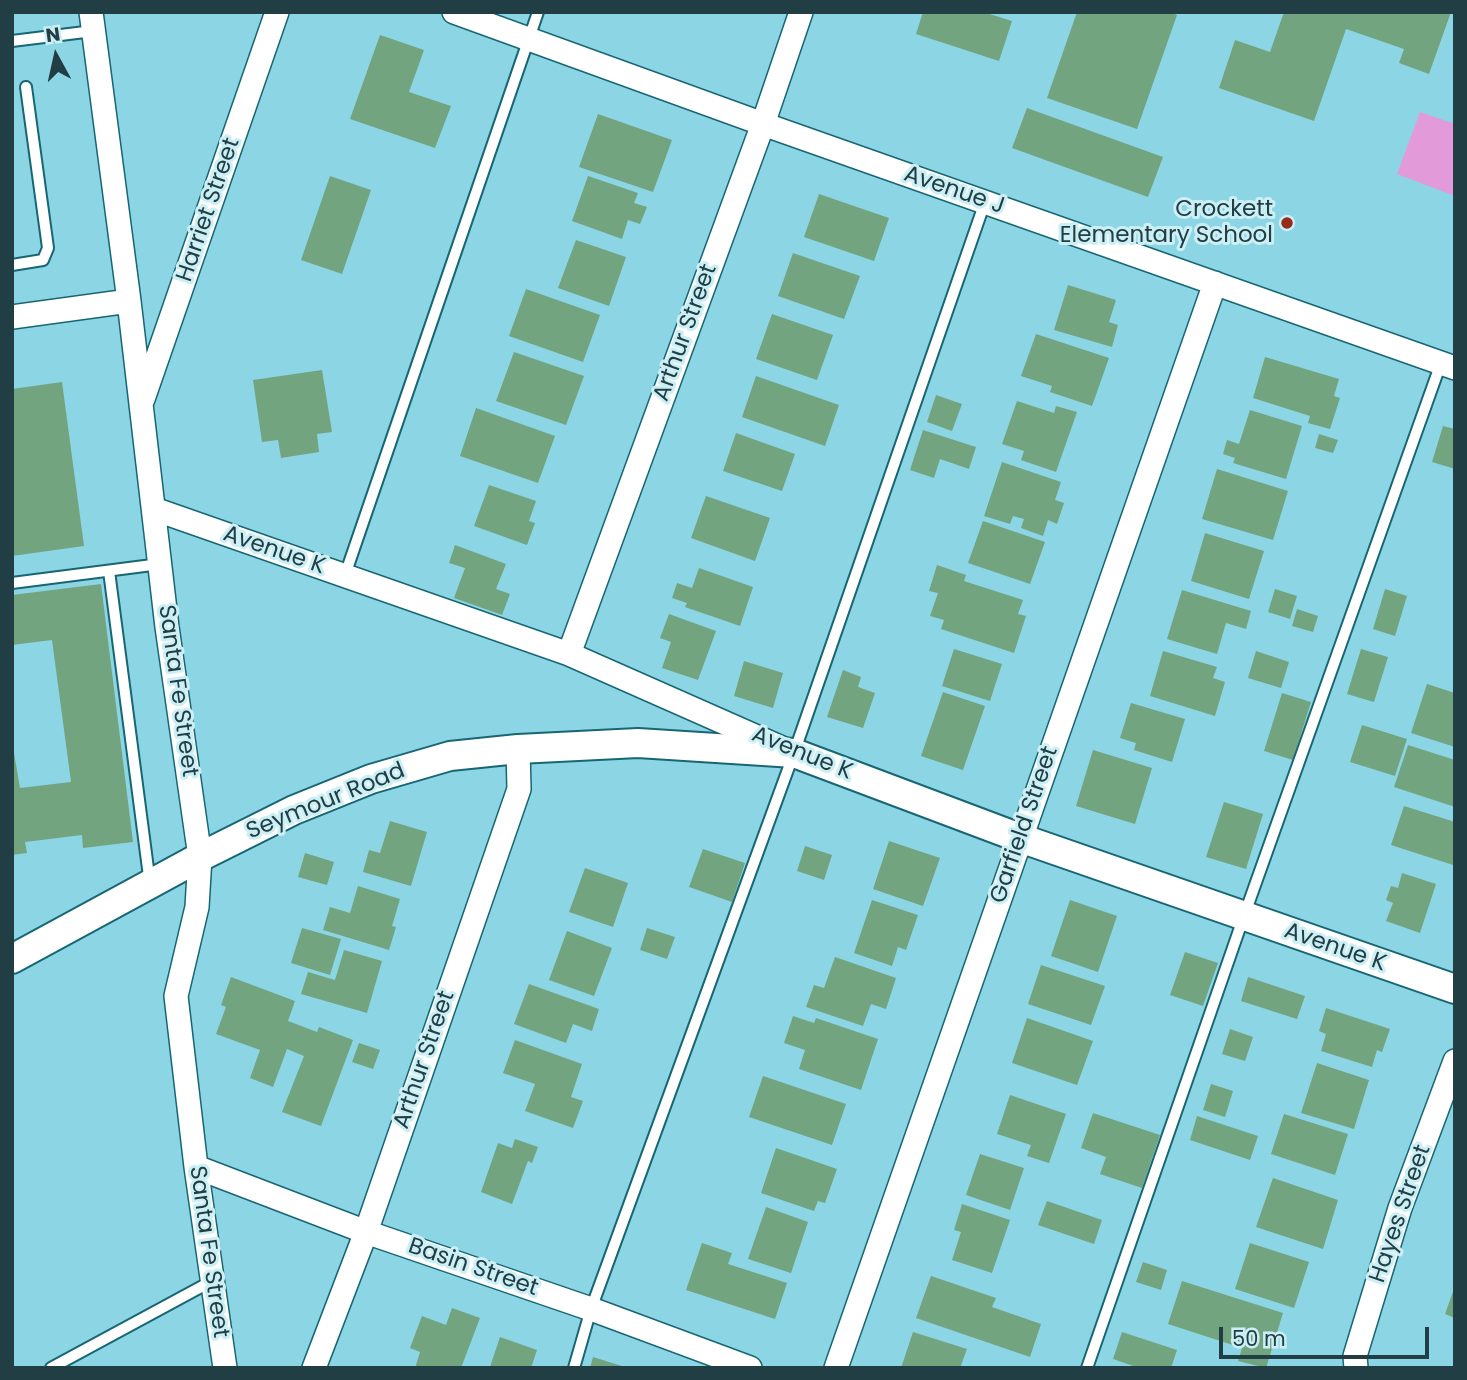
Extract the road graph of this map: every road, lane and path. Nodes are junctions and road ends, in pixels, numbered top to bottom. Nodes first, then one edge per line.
1 (277, 12) edge
2 (454, 12) edge
3 (538, 12) edge
4 (801, 12) edge
5 (92, 21) edge
6 (529, 39) junction
7 (12, 41) edge
8 (26, 87) dead end
9 (763, 124) junction
10 (985, 202) junction
11 (12, 265) edge
12 (1215, 283) junction
13 (129, 301) junction
14 (12, 317) edge
15 (1448, 365) edge
16 (140, 407) junction
17 (154, 509) junction
18 (160, 564) junction
19 (109, 570) junction
20 (345, 575) junction
21 (12, 583) edge
22 (569, 654) junction
23 (518, 749) junction
24 (794, 753) junction
25 (1020, 838) junction
26 (200, 857) junction
27 (150, 884) junction
28 (1244, 916) junction
29 (12, 958) edge
30 (1455, 989) edge
31 (1455, 1061) edge
32 (196, 1167) junction
33 (366, 1232) junction
34 (212, 1281) junction
35 (592, 1309) junction
36 (51, 1368) edge
37 (225, 1368) edge
38 (314, 1368) edge
39 (573, 1368) edge
40 (750, 1368) edge
41 (836, 1368) edge
42 (1087, 1368) edge
43 (1356, 1368) edge

1 - 16 street, Harriet Street
2 - 6 street, Avenue J
3 - 6 lane
4 - 9 street, Arthur Street
5 - 7 lane
5 - 13 street, Santa Fe Street
6 - 9 street, Avenue J
6 - 20 lane
8 - 11 lane
9 - 10 street, Avenue J
9 - 22 street, Arthur Street
10 - 12 street, Avenue J
10 - 24 lane
12 - 15 street, Avenue J
12 - 25 street, Garfield Street
13 - 14 street
13 - 16 street, Santa Fe Street
15 - 28 lane
16 - 17 street, Santa Fe Street
17 - 18 street, Santa Fe Street
17 - 20 street, Avenue K
18 - 19 lane
18 - 26 street, Santa Fe Street
19 - 21 lane
19 - 27 lane
20 - 22 street, Avenue K
22 - 24 street, Avenue K
23 - 24 street, Seymour Road
23 - 26 street, Seymour Road
23 - 33 street, Arthur Street
24 - 25 street, Avenue K
24 - 35 lane
25 - 28 street, Avenue K
25 - 41 street, Garfield Street
26 - 27 street, Seymour Road
26 - 32 street, Santa Fe Street
27 - 29 street, Seymour Road
28 - 30 street, Avenue K
28 - 42 lane
31 - 43 street, Hayes Street
32 - 33 street, Basin Street
32 - 34 street, Santa Fe Street
33 - 35 street, Basin Street
33 - 38 street, Arthur Street
34 - 36 lane
34 - 37 street, Santa Fe Street
35 - 39 lane
35 - 40 street, Basin Street

